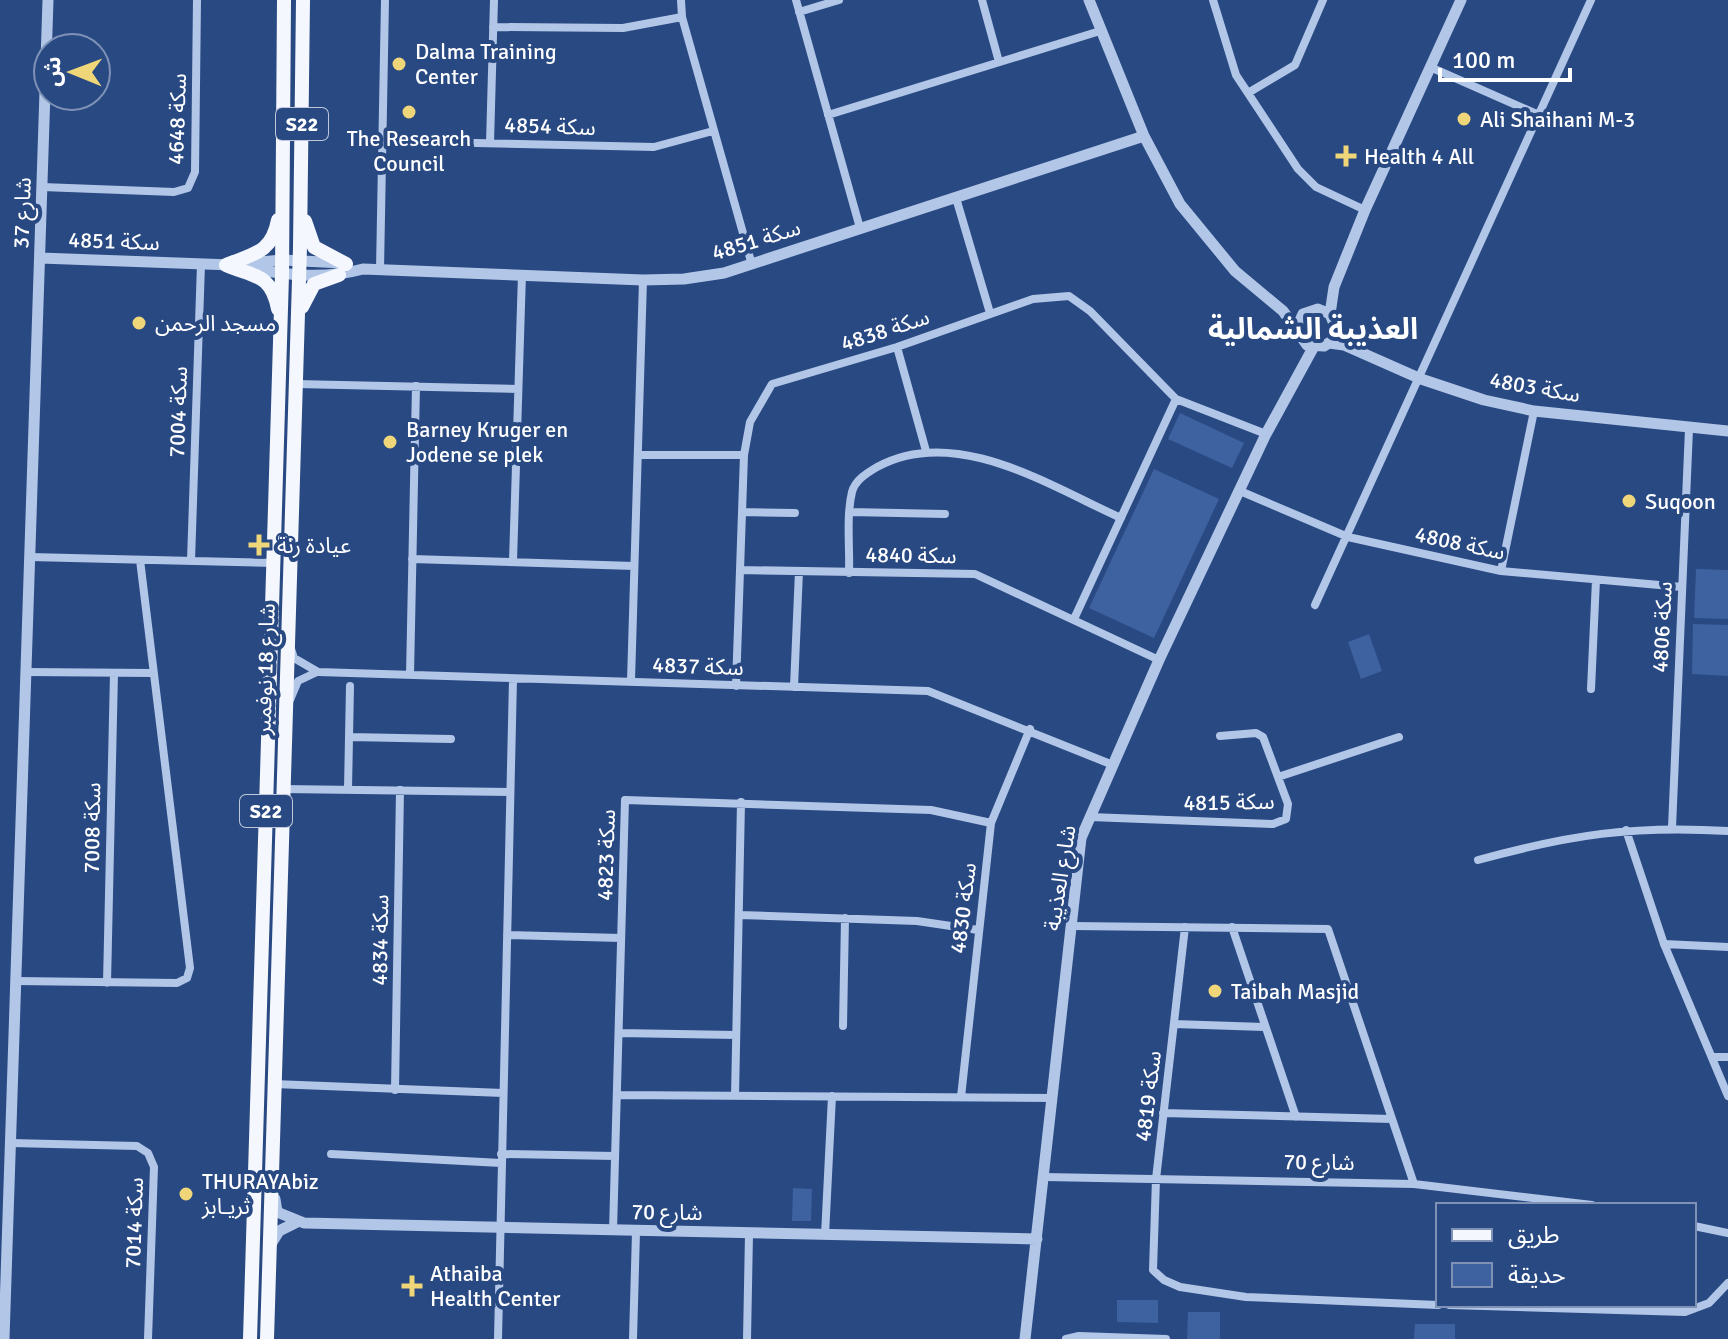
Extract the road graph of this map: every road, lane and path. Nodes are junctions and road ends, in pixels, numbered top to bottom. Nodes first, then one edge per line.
1 (48, 0) edge
2 (197, 0) edge
3 (284, 0) edge
4 (303, 0) edge
5 (385, 0) edge
6 (494, 0) edge
7 (681, 0) edge
8 (796, 0) edge
9 (839, 0) edge
10 (982, 0) edge
11 (1089, 0) edge
12 (1213, 0) edge
13 (1323, 0) edge
14 (1461, 0) edge
15 (1591, 0) edge
16 (799, 12) junction
17 (682, 17) junction
18 (493, 27) junction
19 (1100, 31) junction
20 (999, 62) junction
21 (1430, 67) junction
22 (1248, 93) junction
23 (828, 115) junction
24 (1539, 115) junction
25 (713, 131) junction
26 (1144, 136) junction
27 (384, 141) junction
28 (490, 143) junction
29 (301, 184) junction
30 (42, 187) junction
31 (284, 188) junction
32 (956, 198) junction
33 (1365, 210) junction
34 (860, 228) junction
35 (40, 258) junction
36 (201, 264) junction
37 (230, 265) junction
38 (752, 265) junction
39 (282, 267) junction
40 (299, 268) junction
41 (342, 269) junction
42 (380, 270) junction
43 (522, 274) junction
44 (643, 280) junction
45 (1334, 287) junction
46 (1283, 311) junction
47 (1308, 312) junction
48 (990, 313) junction
49 (1330, 314) junction
50 (281, 322) junction
51 (1297, 327) junction
52 (1332, 339) junction
53 (1301, 340) junction
54 (297, 343) junction
55 (897, 347) junction
56 (1313, 348) junction
57 (1298, 371) junction
58 (1421, 379) junction
59 (296, 384) junction
60 (416, 386) junction
61 (518, 389) junction
62 (1176, 399) junction
63 (1534, 411) junction
64 (1689, 429) junction
65 (1728, 431) edge
66 (1266, 434) junction
67 (926, 451) junction
68 (638, 455) junction
69 (744, 455) junction
70 (1240, 491) junction
71 (742, 512) junction
72 (851, 512) junction
73 (795, 513) dead end
74 (945, 514) dead end
75 (1121, 518) junction
76 (1348, 537) junction
77 (30, 557) junction
78 (412, 559) junction
79 (140, 560) junction
80 (191, 561) junction
81 (513, 561) junction
82 (274, 563) junction
83 (634, 566) junction
84 (740, 570) junction
85 (799, 571) junction
86 (1501, 571) junction
87 (849, 573) junction
88 (1596, 580) junction
89 (1682, 587) junction
90 (1315, 605) dead end
91 (1074, 619) junction
92 (287, 637) junction
93 (1159, 660) junction
94 (26, 672) junction
95 (318, 672) junction
96 (114, 673) junction
97 (152, 673) junction
98 (410, 675) junction
99 (513, 679) junction
100 (631, 681) junction
101 (350, 686) dead end
102 (736, 686) junction
103 (794, 687) junction
104 (1591, 689) dead end
105 (286, 717) junction
106 (1030, 729) junction
107 (1220, 736) dead end
108 (349, 737) junction
109 (1399, 737) dead end
110 (451, 739) dead end
111 (1113, 765) junction
112 (1278, 777) junction
113 (283, 789) junction
114 (348, 789) junction
115 (400, 790) junction
116 (510, 792) junction
117 (741, 802) junction
118 (1090, 817) junction
119 (991, 823) junction
120 (1672, 828) junction
121 (1626, 830) junction
122 (1728, 831) edge
123 (1478, 860) dead end
124 (739, 915) junction
125 (845, 918) junction
126 (1072, 926) junction
127 (1185, 927) junction
128 (1232, 927) junction
129 (978, 930) junction
130 (507, 935) junction
131 (621, 938) junction
132 (1664, 944) junction
133 (1728, 947) edge
134 (16, 981) junction
135 (107, 983) junction
136 (1174, 1024) junction
137 (843, 1026) dead end
138 (1264, 1027) junction
139 (619, 1033) junction
140 (736, 1035) junction
141 (1712, 1057) junction
142 (1728, 1057) edge
143 (274, 1084) junction
144 (395, 1090) junction
145 (503, 1093) junction
146 (617, 1095) junction
147 (735, 1096) junction
148 (832, 1096) junction
149 (1728, 1096) edge
150 (961, 1097) junction
151 (1053, 1098) junction
152 (1163, 1113) junction
153 (1296, 1117) junction
154 (1392, 1119) junction
155 (11, 1143) junction
156 (331, 1154) dead end
157 (615, 1156) junction
158 (501, 1158) junction
159 (1044, 1177) junction
160 (1156, 1179) junction
161 (271, 1183) junction
162 (1414, 1184) junction
163 (1565, 1202) edge
164 (297, 1222) junction
165 (1696, 1226) edge
166 (500, 1229) junction
167 (613, 1231) junction
168 (636, 1232) junction
169 (1728, 1233) edge
170 (749, 1234) junction
171 (825, 1235) junction
172 (1037, 1239) junction
173 (270, 1245) junction
174 (1728, 1283) edge
175 (1436, 1305) edge
176 (1561, 1307) edge
177 (4, 1339) edge
178 (148, 1339) edge
179 (250, 1339) edge
180 (267, 1339) edge
181 (498, 1339) edge
182 (633, 1339) edge
183 (747, 1339) edge
184 (1025, 1339) edge
185 (1066, 1339) edge
186 (1166, 1339) edge

1 - 30 street, شارع 37
2 - 30 street, سكة 4648
3 - 31 main road, شارع 18 نوفمبر / S22
4 - 29 main road, شارع 18 نوفمبر / S22
5 - 27 street
6 - 18 street
7 - 17 street
8 - 16 street
9 - 16 street
10 - 20 street
11 - 19 street
12 - 22 street
13 - 22 street
14 - 21 street
15 - 24 street
16 - 23 street
17 - 18 street
17 - 25 street
18 - 28 street
19 - 20 street
19 - 26 street
20 - 23 street
21 - 24 street
21 - 33 street
22 - 33 street
23 - 34 street
24 - 58 street
25 - 28 street, سكة 4854
25 - 38 street
26 - 32 street, سكة 4851
26 - 46 street
27 - 28 street, سكة 4854
27 - 42 street
29 - 40 main road, شارع 18 نوفمبر / S22
29 - 41 main road
30 - 35 street, شارع 37
31 - 37 main road
31 - 39 main road, شارع 18 نوفمبر / S22
32 - 34 street, سكة 4851
32 - 48 street
33 - 45 street
34 - 38 street, سكة 4851
35 - 36 street, سكة 4851
35 - 77 street, شارع 37
36 - 37 street, سكة 4851
36 - 80 street, سكة 7004
37 - 39 street, سكة 4851
37 - 50 main road
38 - 44 street, سكة 4851
39 - 40 street, سكة 4851
39 - 50 main road, شارع 18 نوفمبر / S22
40 - 41 street, سكة 4851
40 - 54 main road, شارع 18 نوفمبر / S22
41 - 42 street, سكة 4851
41 - 54 main road
42 - 43 street, سكة 4851
43 - 44 street, سكة 4851
43 - 61 street
44 - 68 street
45 - 47 street
45 - 49 street
46 - 47 street
46 - 51 street
47 - 49 street
47 - 51 street
48 - 55 street, سكة 4838
48 - 62 street, سكة 4838
49 - 52 street
50 - 82 main road, شارع 18 نوفمبر / S22
51 - 53 street
52 - 56 street
52 - 58 street, سكة 4803
53 - 56 street
53 - 57 street, شارع العذيبة
54 - 59 main road, شارع 18 نوفمبر / S22
55 - 67 street
55 - 69 street, سكة 4838
56 - 57 street, شارع العذيبة
57 - 66 street, شارع العذيبة
58 - 63 street, سكة 4803
58 - 76 street
59 - 60 street
59 - 92 main road, شارع 18 نوفمبر / S22
60 - 61 street
60 - 78 street
61 - 81 street
62 - 66 street, سكة 4838
62 - 75 street
63 - 64 street, سكة 4803
63 - 86 street
64 - 65 street, سكة 4803
64 - 89 street, سكة 4806
66 - 70 street, شارع العذيبة
67 - 72 street
67 - 75 street
68 - 69 street
68 - 83 street
69 - 71 street, سكة 4838
70 - 76 street, سكة 4808
70 - 93 street, شارع العذيبة
71 - 73 street
71 - 84 street, سكة 4838
72 - 74 street
72 - 87 street
75 - 91 street
76 - 86 street, سكة 4808
76 - 90 street
77 - 79 street
77 - 94 street, شارع 37
78 - 81 street
78 - 98 street
79 - 80 street
79 - 97 street
80 - 82 street
81 - 83 street
82 - 179 main road, شارع 18 نوفمبر / S22
83 - 100 street
84 - 85 street, سكة 4840
84 - 102 street, سكة 4838
85 - 87 street, سكة 4840
85 - 103 street
86 - 88 street, سكة 4808
87 - 91 street, سكة 4840
88 - 89 street, سكة 4808
88 - 104 street
89 - 120 street, سكة 4806
91 - 93 street, سكة 4840
92 - 95 street
92 - 105 main road, شارع 18 نوفمبر / S22
93 - 111 street, شارع العذيبة
94 - 96 street
94 - 134 street, شارع 37
95 - 98 street, سكة 4837
95 - 105 street
96 - 97 street
96 - 135 street, سكة 7008
97 - 135 street
98 - 99 street, سكة 4837
99 - 100 street, سكة 4837
99 - 116 street
100 - 102 street, سكة 4837
101 - 108 street
102 - 103 street, سكة 4837
103 - 106 street, سكة 4837
105 - 113 main road, شارع 18 نوفمبر / S22
106 - 111 street, سكة 4837
106 - 119 street, سكة 4830
107 - 112 street, سكة 4815
108 - 110 street
108 - 114 street
109 - 112 street
111 - 118 street, شارع العذيبة
112 - 118 street, سكة 4815
113 - 114 street
113 - 143 main road, شارع 18 نوفمبر / S22
114 - 115 street
115 - 116 street
115 - 144 street, سكة 4834
116 - 130 street
117 - 119 street, سكة 4823
117 - 124 street
117 - 131 street, سكة 4823
118 - 126 street, شارع العذيبة
119 - 129 street, سكة 4830
120 - 121 street
120 - 122 street
121 - 123 street
121 - 132 street
124 - 125 street
124 - 140 street
125 - 129 street
125 - 137 street
126 - 127 street
126 - 151 street, شارع العذيبة
127 - 128 street
127 - 136 street, سكة 4819
128 - 138 street
128 - 154 street
129 - 150 street, سكة 4830
130 - 131 street
130 - 145 street
131 - 139 street, سكة 4823
132 - 133 street
132 - 141 street
134 - 135 street
134 - 155 street, شارع 37
136 - 138 street
136 - 152 street, سكة 4819
138 - 153 street
139 - 140 street
139 - 146 street, سكة 4823
140 - 147 street
141 - 142 street
141 - 149 street
143 - 144 street
143 - 161 main road, شارع 18 نوفمبر / S22
144 - 145 street
145 - 158 street
146 - 147 street
146 - 157 street, سكة 4823
147 - 148 street
148 - 150 street
148 - 171 street
150 - 151 street
151 - 159 street, شارع العذيبة
152 - 153 street
152 - 160 street, سكة 4819
153 - 154 street
154 - 162 street
155 - 177 street, شارع 37
155 - 178 street, سكة 7014
156 - 158 street
157 - 158 street
157 - 167 street, سكة 4823
158 - 166 street
159 - 160 street, شارع 70
159 - 172 street, شارع العذيبة
160 - 162 street, شارع 70
160 - 175 street, سكة 4819
161 - 164 street
161 - 173 main road, شارع 18 نوفمبر / S22
162 - 163 street, شارع 70
164 - 166 street, شارع 70
164 - 173 street
165 - 169 street
166 - 167 street, شارع 70
166 - 181 street
167 - 168 street, شارع 70
168 - 170 street, شارع 70
168 - 182 street
170 - 171 street, شارع 70
170 - 183 street
171 - 172 street, شارع 70
172 - 184 street, شارع العذيبة
173 - 180 main road, شارع 18 نوفمبر / S22
174 - 176 street
185 - 186 street

